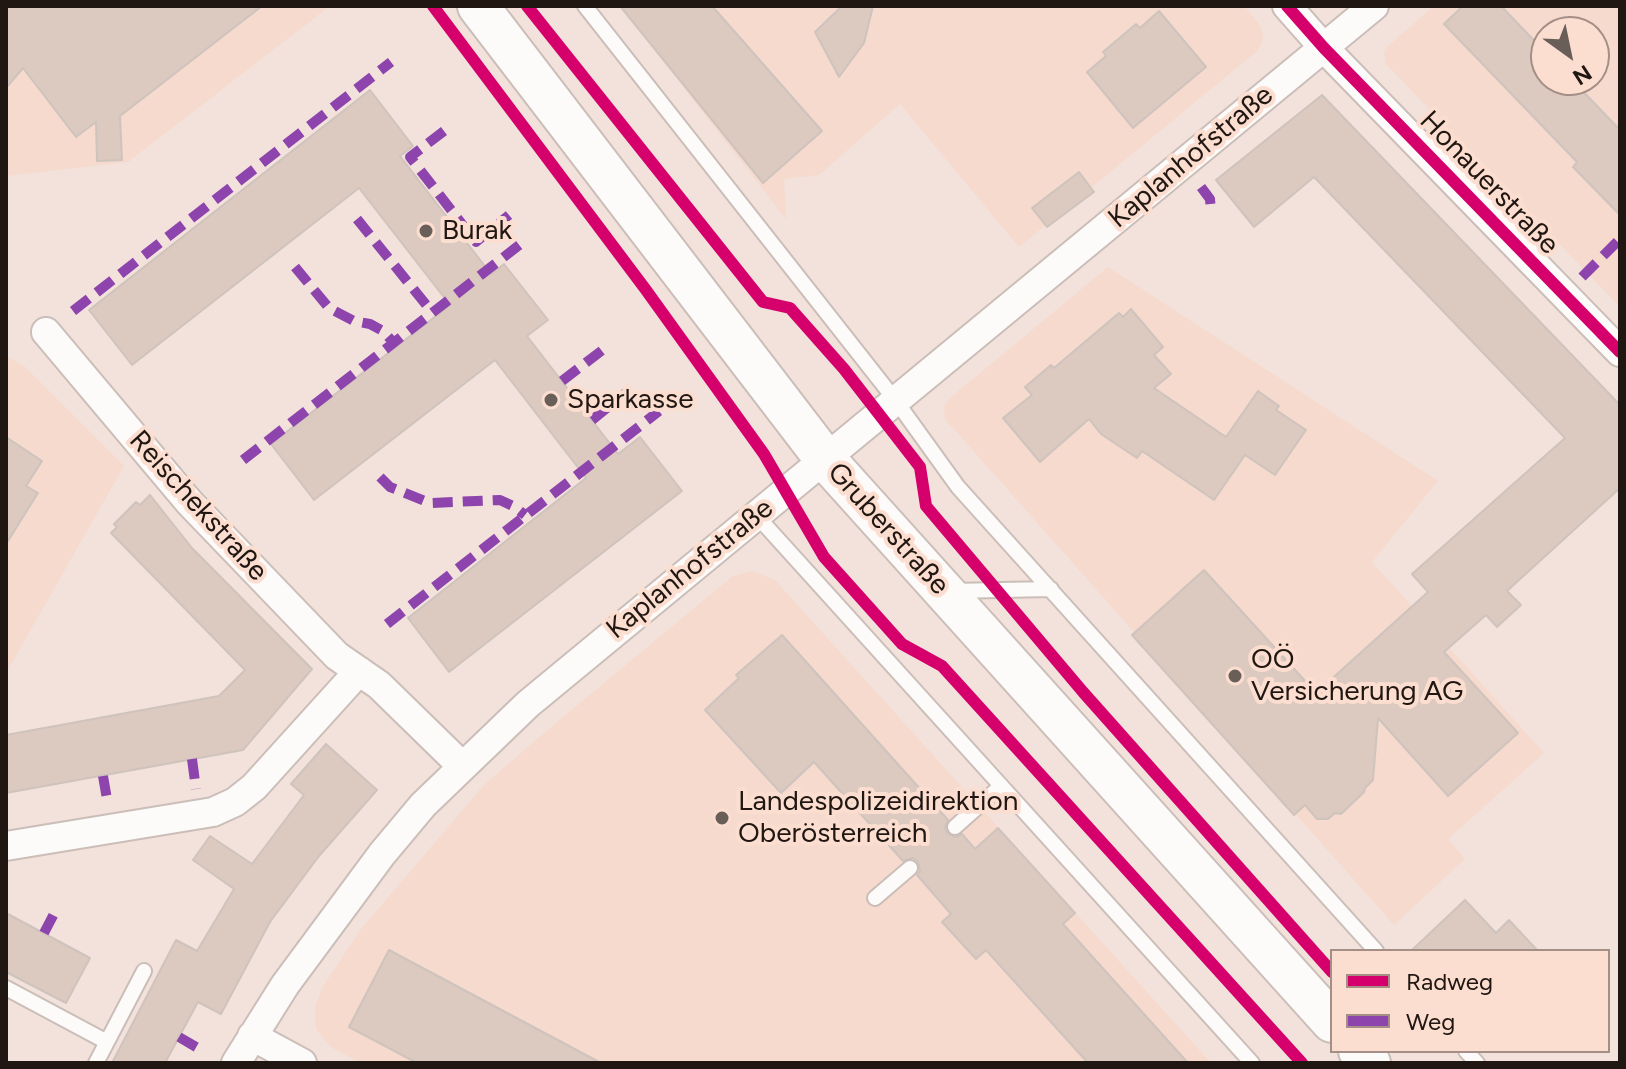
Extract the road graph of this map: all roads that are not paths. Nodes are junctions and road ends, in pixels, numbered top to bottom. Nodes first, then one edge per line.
1 (478, 6) edge
2 (585, 6) edge
3 (1287, 6) edge
4 (1374, 6) edge
5 (1324, 48) junction
6 (46, 332) dead end
7 (1620, 352) edge
8 (896, 401) junction
9 (825, 459) junction
10 (756, 515) junction
11 (1051, 589) junction
12 (945, 591) junction
13 (359, 671) junction
14 (462, 766) junction
15 (1001, 786) junction
16 (955, 827) dead end
17 (6, 846) edge
18 (910, 868) dead end
19 (875, 898) dead end
20 (1374, 949) edge
21 (144, 971) dead end
22 (6, 988) edge
23 (1330, 1020) edge
24 (252, 1036) junction
25 (107, 1042) junction
26 (96, 1063) edge
27 (236, 1063) edge
28 (302, 1063) edge
29 (1252, 1063) edge

1 - 9 main road, Gruberstraße
2 - 8 lane
3 - 5 street, Honauerstraße
4 - 5 street, Kaplanhofstraße
5 - 7 street, Honauerstraße
5 - 8 street, Kaplanhofstraße
6 - 13 street, Reischekstraße
8 - 9 street, Kaplanhofstraße
8 - 11 lane
9 - 10 street, Kaplanhofstraße
9 - 12 main road, Gruberstraße
10 - 14 street, Kaplanhofstraße
10 - 15 lane
11 - 12 lane
11 - 20 lane
12 - 23 main road, Gruberstraße
13 - 14 street, Reischekstraße
13 - 17 street
14 - 24 street, Kaplanhofstraße
15 - 16 lane
15 - 29 lane
18 - 19 lane
21 - 25 lane
22 - 25 lane
24 - 27 street, Kaplanhofstraße
24 - 28 street
25 - 26 lane

